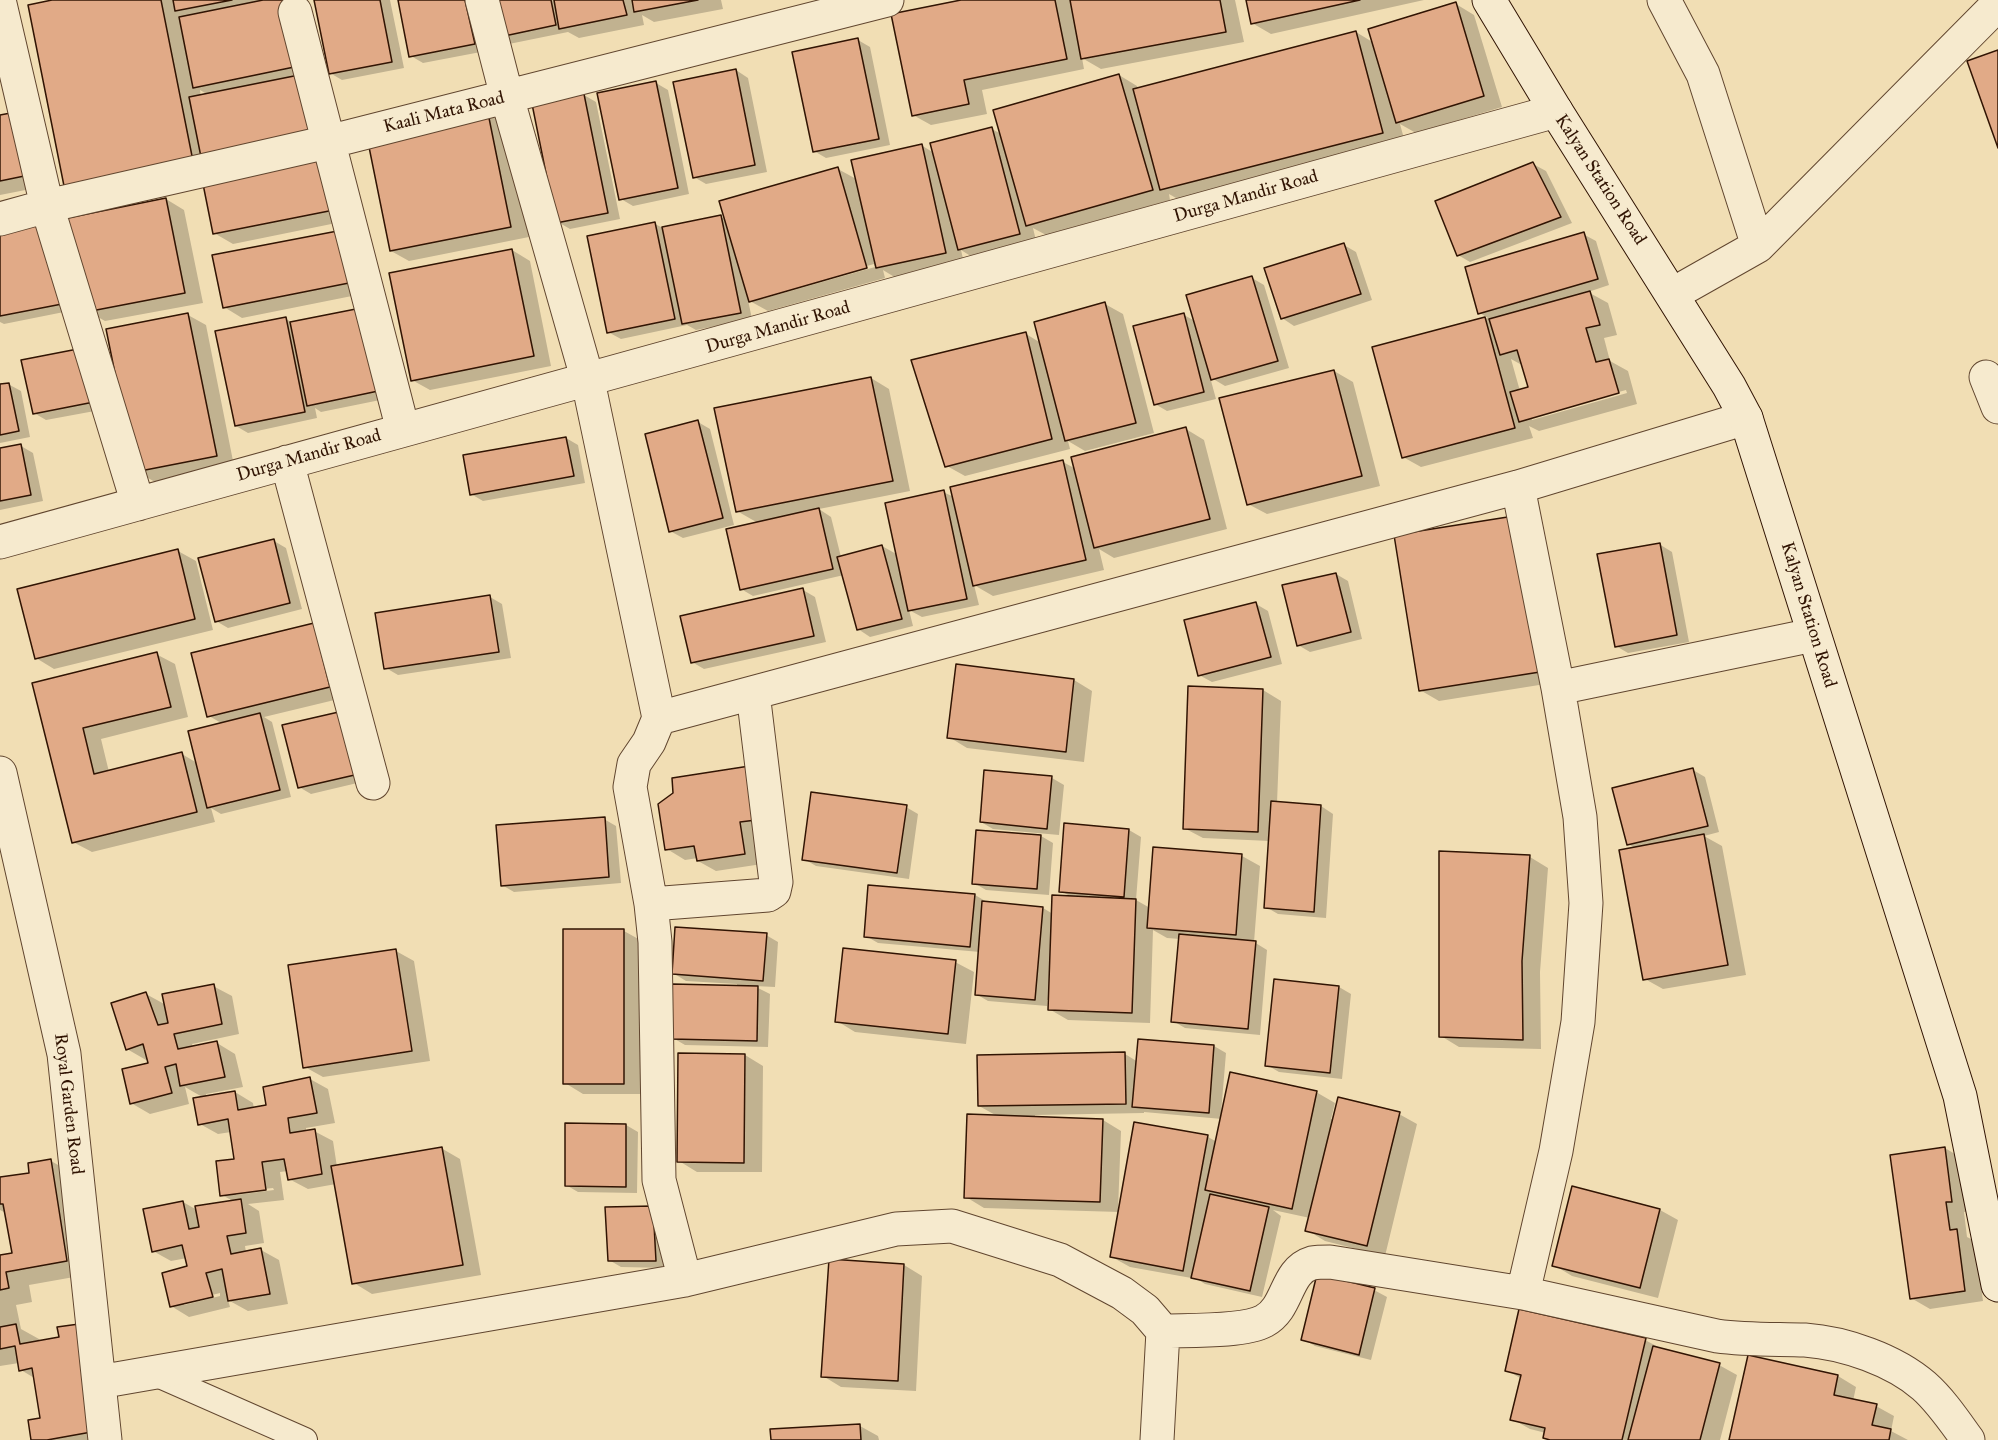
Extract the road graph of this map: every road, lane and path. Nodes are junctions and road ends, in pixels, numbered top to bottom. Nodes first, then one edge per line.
1 (482, 0) edge
2 (887, 0) edge
3 (1490, 0) edge
4 (1664, 0) edge
5 (0, 4) edge
6 (1998, 4) edge
7 (828, 7) edge
8 (295, 12) dead end
9 (507, 97) junction
10 (1556, 111) junction
11 (328, 142) junction
12 (47, 206) junction
13 (0, 219) edge
14 (1758, 246) junction
15 (1673, 294) junction
16 (1986, 377) dead end
17 (588, 381) junction
18 (1998, 407) edge
19 (1746, 418) junction
20 (403, 430) junction
21 (287, 462) junction
22 (1518, 487) junction
23 (138, 504) junction
24 (0, 542) edge
25 (1814, 635) junction
26 (1558, 688) junction
27 (753, 693) junction
28 (659, 718) junction
29 (0, 773) edge
30 (373, 783) dead end
31 (652, 799) dead end
32 (663, 903) junction
33 (685, 1280) junction
34 (1998, 1286) edge
35 (1523, 1293) junction
36 (1163, 1331) junction
37 (153, 1373) junction
38 (99, 1382) junction
39 (105, 1440) edge
40 (305, 1440) edge
41 (1157, 1440) edge
42 (1968, 1440) edge

1 - 9 street
2 - 7 street, Kaali Mata Road
3 - 10 street, Kalyan Station Road
4 - 14 street
5 - 12 street
6 - 14 street
7 - 9 street, Kaali Mata Road
8 - 11 street
9 - 11 street, Kaali Mata Road
9 - 17 street
10 - 15 street, Kalyan Station Road
10 - 17 street, Durga Mandir Road
11 - 12 street, Kaali Mata Road
11 - 20 street
12 - 13 street, Kaali Mata Road
12 - 23 street
14 - 15 street
15 - 19 street, Kalyan Station Road
16 - 18 street
17 - 20 street, Durga Mandir Road
17 - 28 street
19 - 22 street
19 - 25 street, Kalyan Station Road
20 - 21 street, Durga Mandir Road
21 - 23 street, Durga Mandir Road
21 - 30 street
22 - 26 street
22 - 27 street
23 - 24 street, Durga Mandir Road
25 - 26 street
25 - 34 street, Kalyan Station Road
26 - 35 street
27 - 28 street
27 - 32 street
28 - 32 street
29 - 38 street, Royal Garden Road
31 - 32 street
32 - 33 street
33 - 36 street
33 - 37 street
35 - 36 street
35 - 42 street
36 - 41 street
37 - 38 street
37 - 40 lane
38 - 39 street, Royal Garden Road

